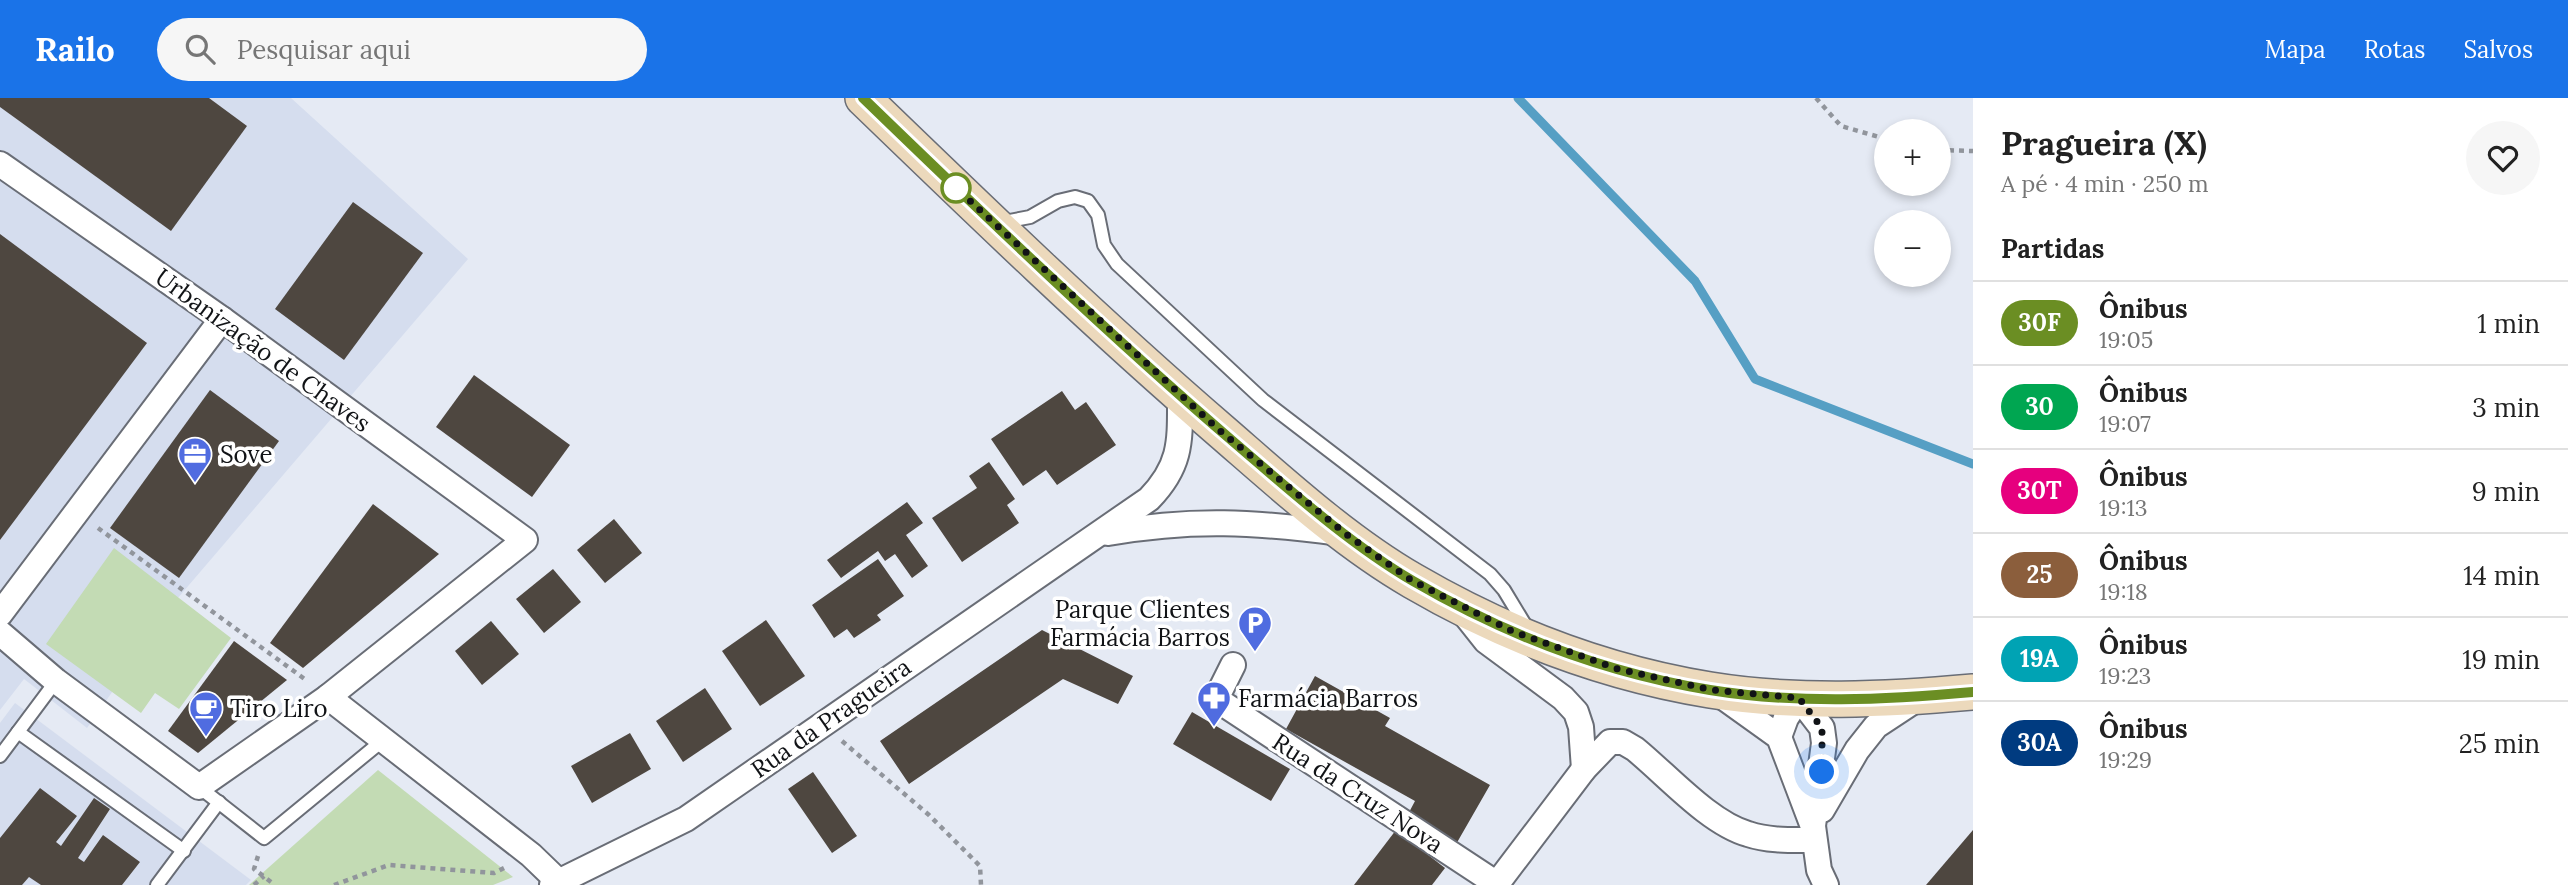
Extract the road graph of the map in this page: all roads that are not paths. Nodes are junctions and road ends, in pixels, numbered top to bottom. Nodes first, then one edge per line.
1 (863, 98) edge
2 (0, 164) edge
3 (995, 223) junction
4 (222, 319) junction
5 (1180, 396) junction
6 (1346, 534) junction
7 (1100, 535) junction
8 (1459, 606) junction
9 (0, 614) edge
10 (0, 633) edge
11 (1535, 640) junction
12 (1233, 665) dead end
13 (56, 681) junction
14 (1712, 690) junction
15 (1973, 692) edge
16 (328, 696) junction
17 (1920, 696) junction
18 (1799, 698) junction
19 (18, 732) junction
20 (1779, 737) junction
21 (382, 741) junction
22 (0, 756) edge
23 (1584, 769) junction
24 (199, 787) junction
25 (219, 802) junction
26 (1813, 833) junction
27 (184, 850) junction
28 (556, 884) edge
29 (1496, 884) edge
30 (158, 885) edge
31 (1826, 885) edge

1 - 3 street
2 - 4 street, Urbanização de Chaves
3 - 5 street
3 - 11 lane
4 - 9 street
4 - 16 street, Urbanização de Chaves
5 - 6 street
5 - 7 street, Rua da Pragueira
6 - 7 street, Rua da Pragueira
6 - 8 street
7 - 28 street, Rua da Pragueira
8 - 11 street
8 - 23 street
10 - 13 street
11 - 14 street
12 - 29 street, Rua da Cruz Nova
13 - 19 lane
13 - 24 street
14 - 18 street
14 - 20 street
15 - 17 street
16 - 21 street
16 - 24 street
17 - 18 street
17 - 26 street
18 - 20 street
18 - 26 street
19 - 22 lane
19 - 27 lane
20 - 26 street
21 - 25 lane
21 - 28 street
23 - 26 street
23 - 29 street
24 - 25 lane
25 - 27 lane
26 - 31 street
27 - 30 lane

